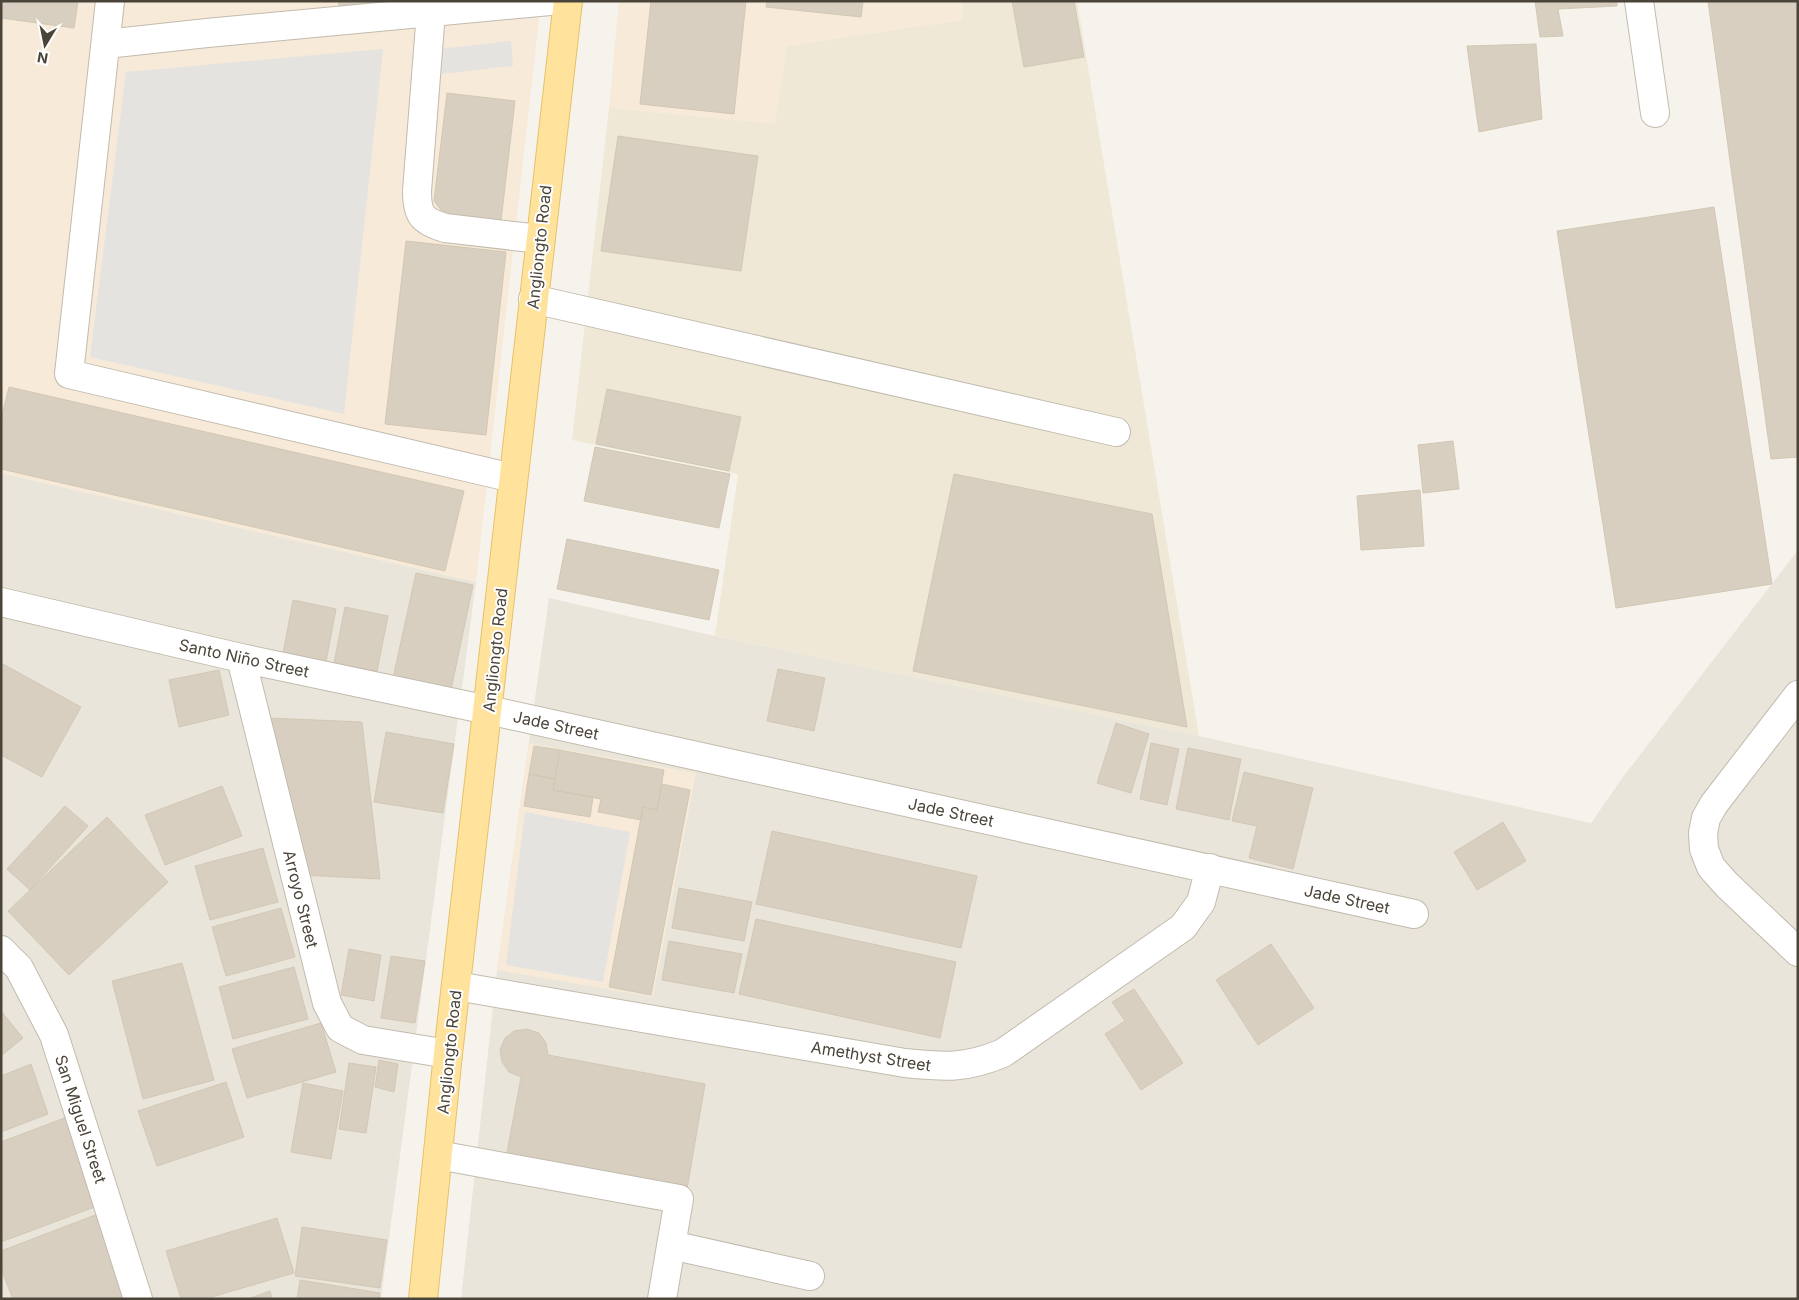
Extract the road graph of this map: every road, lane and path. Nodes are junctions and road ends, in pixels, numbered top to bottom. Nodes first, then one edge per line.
1 (110, 1) edge
2 (550, 1) edge
3 (568, 1) edge
4 (1639, 1) edge
5 (431, 12) junction
6 (106, 44) junction
7 (1655, 113) dead end
8 (540, 239) junction
9 (533, 299) junction
10 (1116, 432) dead end
11 (513, 478) junction
12 (1, 602) edge
13 (241, 658) junction
14 (1798, 694) edge
15 (488, 710) junction
16 (1210, 868) junction
17 (1414, 914) dead end
18 (1, 950) edge
19 (1798, 952) edge
20 (456, 986) junction
21 (448, 1054) junction
22 (438, 1155) junction
23 (671, 1245) junction
24 (810, 1276) dead end
25 (138, 1299) edge
26 (423, 1299) edge
27 (662, 1299) edge

1 - 6 street
2 - 5 street
3 - 8 main road, Angliongto Road
4 - 7 street
5 - 6 street
5 - 8 street
6 - 11 street
8 - 9 main road, Angliongto Road
9 - 10 street
9 - 11 main road, Angliongto Road
11 - 15 main road, Angliongto Road
12 - 13 street, Santo Niño Street
13 - 15 street, Santo Niño Street
13 - 21 street, Arroyo Street
14 - 19 street
15 - 16 street, Jade Street
15 - 20 main road, Angliongto Road
16 - 17 street, Jade Street
16 - 20 street, Amethyst Street
18 - 25 street, San Miguel Street
20 - 21 main road, Angliongto Road
21 - 22 main road, Angliongto Road
22 - 23 street
22 - 26 main road, Angliongto Road
23 - 24 street
23 - 27 street

